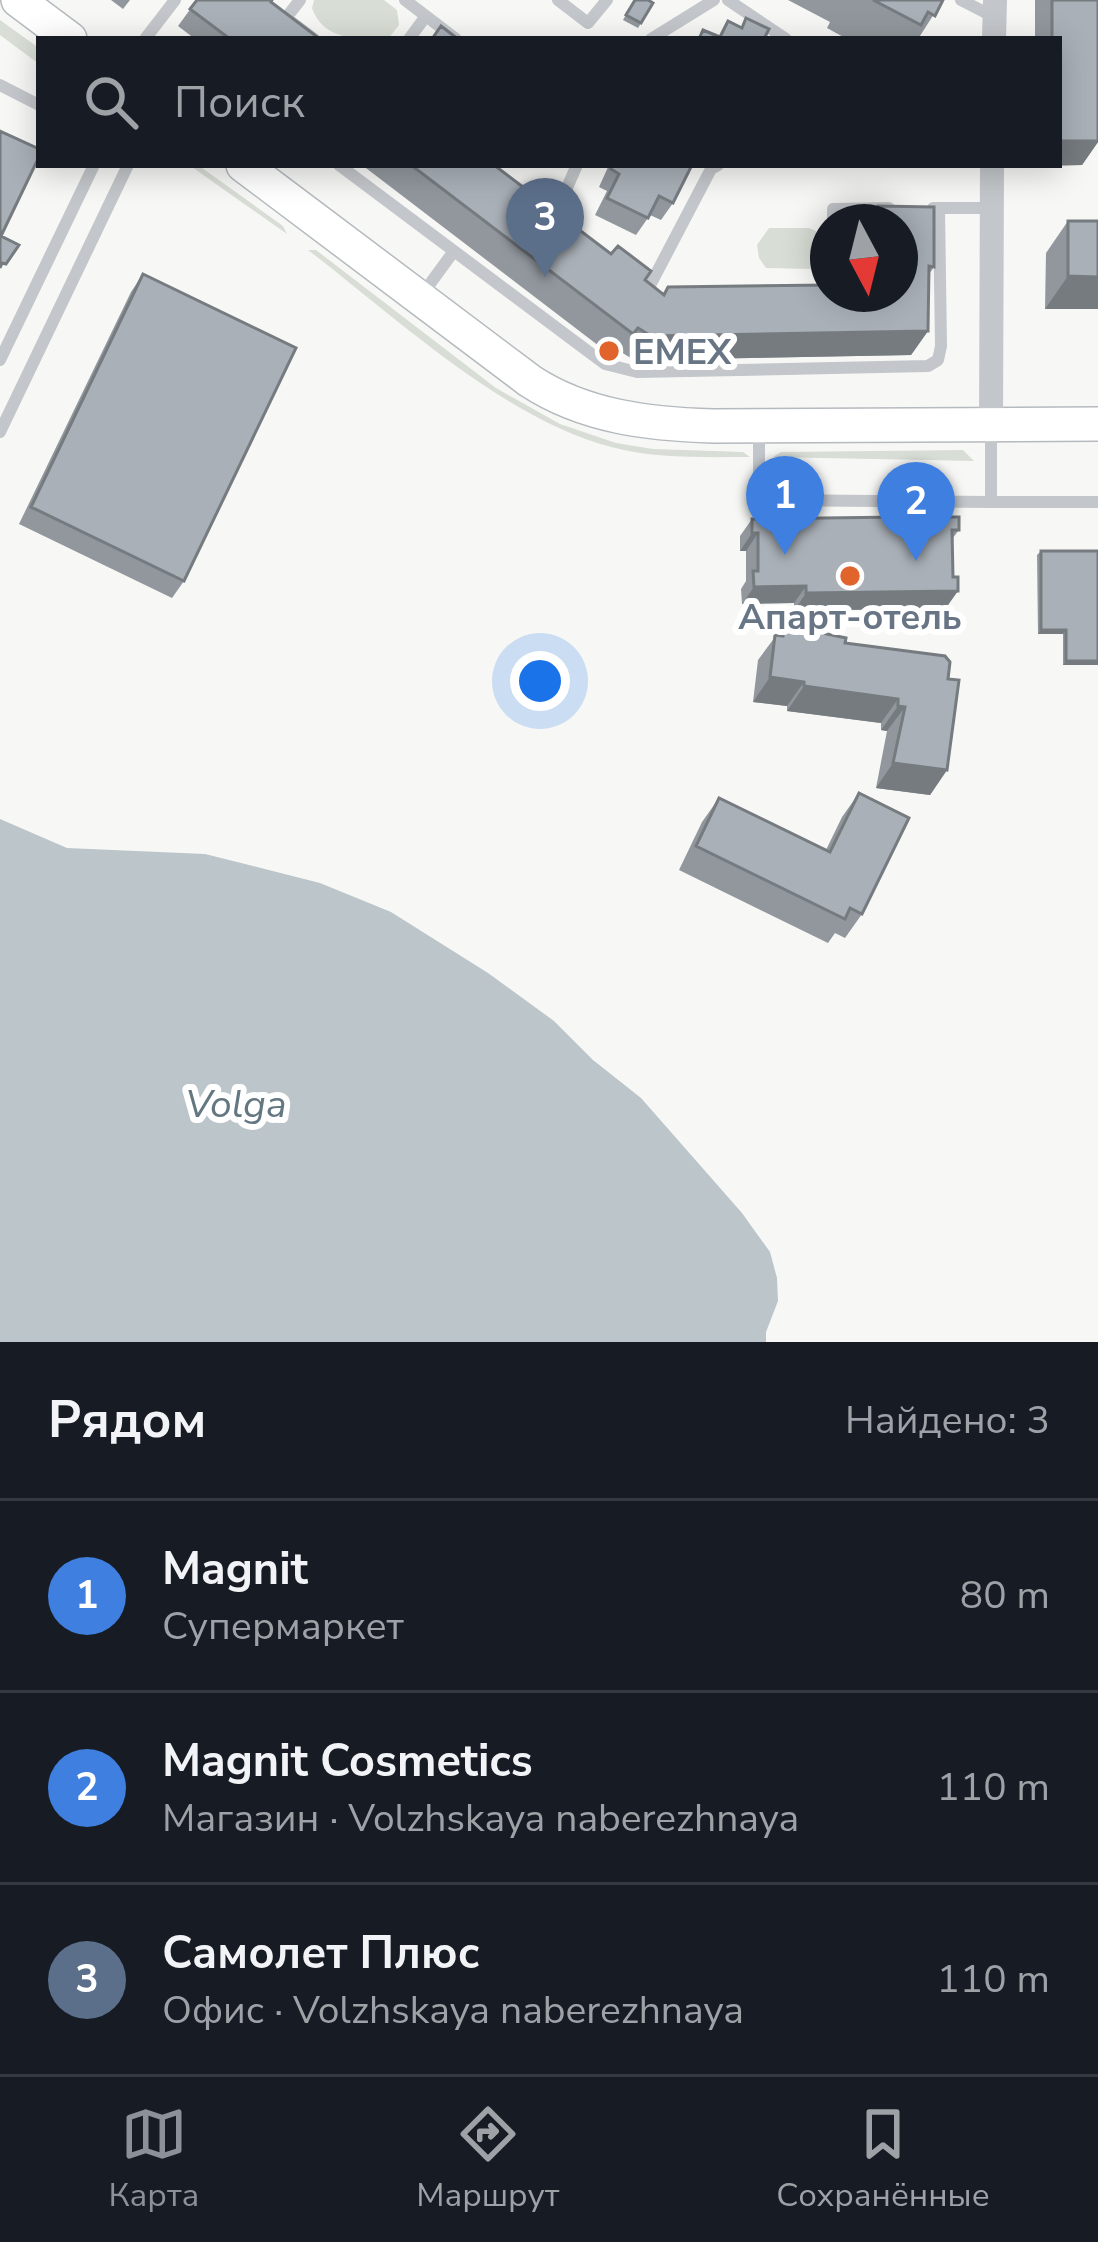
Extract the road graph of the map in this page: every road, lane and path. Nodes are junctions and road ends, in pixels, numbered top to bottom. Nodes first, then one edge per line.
1 (18, 0) edge
2 (175, 0) edge
3 (300, 0) edge
4 (405, 0) edge
5 (559, 0) edge
6 (607, 0) edge
7 (714, 0) edge
8 (728, 0) edge
9 (962, 0) edge
10 (427, 16) junction
11 (995, 19) edge
12 (150, 33) edge
13 (66, 36) edge
14 (310, 36) edge
15 (412, 36) edge
16 (452, 36) edge
17 (656, 36) edge
18 (782, 36) edge
19 (0, 85) edge
20 (36, 103) edge
21 (93, 168) edge
22 (127, 168) edge
23 (247, 168) edge
24 (343, 168) edge
25 (576, 168) edge
26 (714, 168) edge
27 (992, 168) edge
28 (537, 204) edge
29 (918, 208) edge
30 (940, 208) junction
31 (992, 208) junction
32 (554, 217) junction
33 (571, 229) edge
34 (454, 251) junction
35 (635, 277) edge
36 (650, 288) junction
37 (672, 288) edge
38 (420, 297) junction
39 (634, 310) edge
40 (0, 360) edge
41 (991, 424) junction
42 (1098, 424) edge
43 (759, 426) junction
44 (0, 432) edge
45 (991, 502) junction
46 (1098, 502) edge

1 - 13 street
2 - 12 lane
3 - 14 lane
4 - 10 lane
5 - 6 lane
7 - 17 lane
8 - 18 lane
9 - 11 lane
10 - 15 lane
10 - 16 lane
19 - 20 lane
21 - 40 lane
22 - 44 lane
23 - 38 street
24 - 34 lane
25 - 32 lane
26 - 36 lane
27 - 31 street
28 - 32 lane
29 - 30 lane
30 - 31 lane
30 - 34 lane
31 - 41 street
32 - 33 lane
34 - 38 lane
35 - 36 lane
36 - 37 lane
36 - 39 lane
38 - 43 street
41 - 42 street
41 - 43 street
41 - 45 lane
43 - 45 lane
45 - 46 lane

